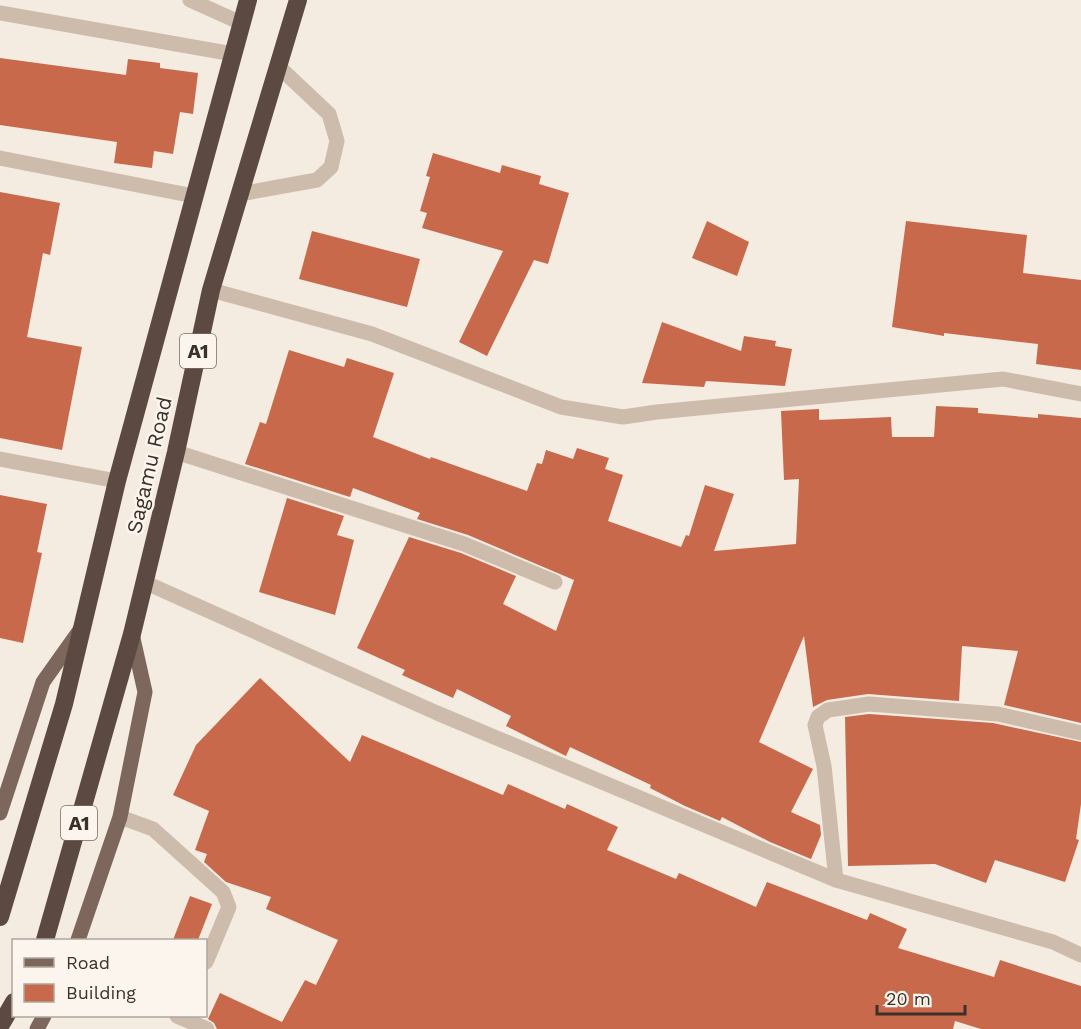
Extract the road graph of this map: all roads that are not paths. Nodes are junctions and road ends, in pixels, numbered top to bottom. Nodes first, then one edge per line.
1 (190, 0) edge
2 (248, 0) edge
3 (298, 0) edge
4 (0, 13) edge
5 (241, 23) junction
6 (233, 54) junction
7 (278, 66) junction
8 (0, 158) edge
9 (240, 194) junction
10 (195, 196) junction
11 (212, 290) junction
12 (1081, 394) edge
13 (176, 452) junction
14 (0, 459) edge
15 (117, 480) junction
16 (144, 582) junction
17 (555, 582) dead end
18 (82, 627) junction
19 (132, 634) junction
20 (1081, 733) edge
21 (0, 813) edge
22 (120, 817) junction
23 (836, 880) junction
24 (0, 917) edge
25 (45, 939) edge
26 (78, 939) edge
27 (1081, 955) edge
28 (207, 960) edge
29 (12, 1005) edge
30 (181, 1017) edge
31 (0, 1026) edge
32 (207, 1029) edge

1 - 5 street
2 - 5 highway, Sagamu Road / A1
3 - 7 highway, Sagamu Road / A1
4 - 6 street
5 - 6 highway, Sagamu Road / A1
6 - 10 highway, Sagamu Road / A1
7 - 9 highway, Sagamu Road / A1
7 - 9 street
8 - 10 street
9 - 11 highway, Sagamu Road / A1
10 - 15 highway, Sagamu Road / A1
11 - 12 street
11 - 13 highway, Sagamu Road / A1
13 - 16 highway, Sagamu Road / A1
13 - 17 street
14 - 15 street
15 - 18 highway, Sagamu Road / A1
16 - 19 highway, Sagamu Road / A1
16 - 23 street
18 - 21 main road
18 - 24 highway, Sagamu Road / A1
19 - 22 main road
19 - 25 highway, Sagamu Road / A1
20 - 23 street
22 - 26 main road
22 - 28 street
23 - 27 street
29 - 31 highway
30 - 32 street

